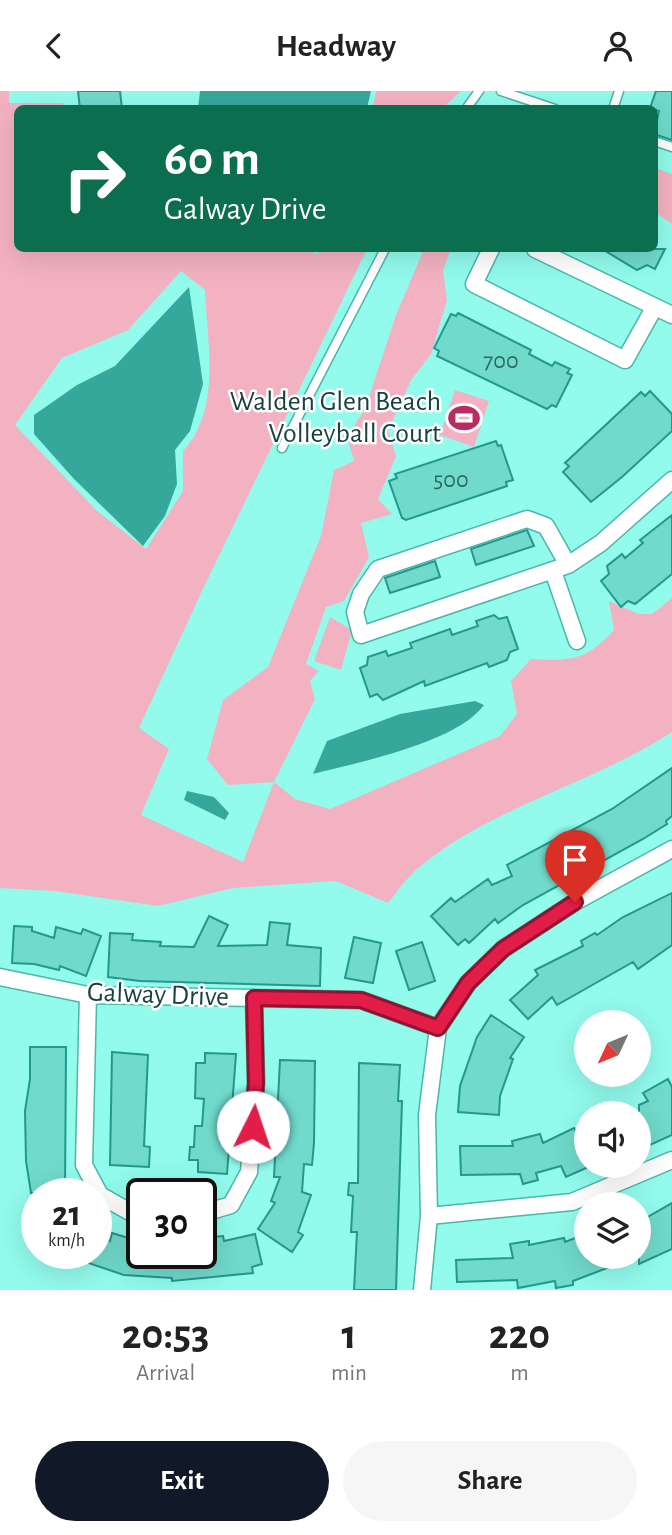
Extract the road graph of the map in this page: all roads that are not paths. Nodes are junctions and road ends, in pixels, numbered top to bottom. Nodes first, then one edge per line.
1 (480, 91) edge
2 (502, 91) edge
3 (469, 105) edge
4 (543, 105) edge
5 (383, 252) edge
6 (490, 252) edge
7 (541, 252) edge
8 (654, 307) junction
9 (672, 315) edge
10 (282, 448) dead end
11 (672, 480) edge
12 (561, 568) junction
13 (577, 641) dead end
14 (672, 849) edge
15 (0, 977) edge
16 (88, 995) junction
17 (254, 998) junction
18 (438, 1028) junction
19 (672, 1160) edge
20 (217, 1209) edge
21 (126, 1210) edge
22 (429, 1216) junction
23 (422, 1290) edge

1 - 3 lane
2 - 4 lane
5 - 10 lane
6 - 8 street
7 - 8 street
8 - 9 street
11 - 12 street
12 - 12 street
12 - 13 street
14 - 18 street
15 - 16 street, Galway Drive
16 - 17 street, Galway Drive
16 - 21 street
17 - 18 street, Galway Drive
17 - 20 street
18 - 22 street
19 - 22 street
22 - 23 street

